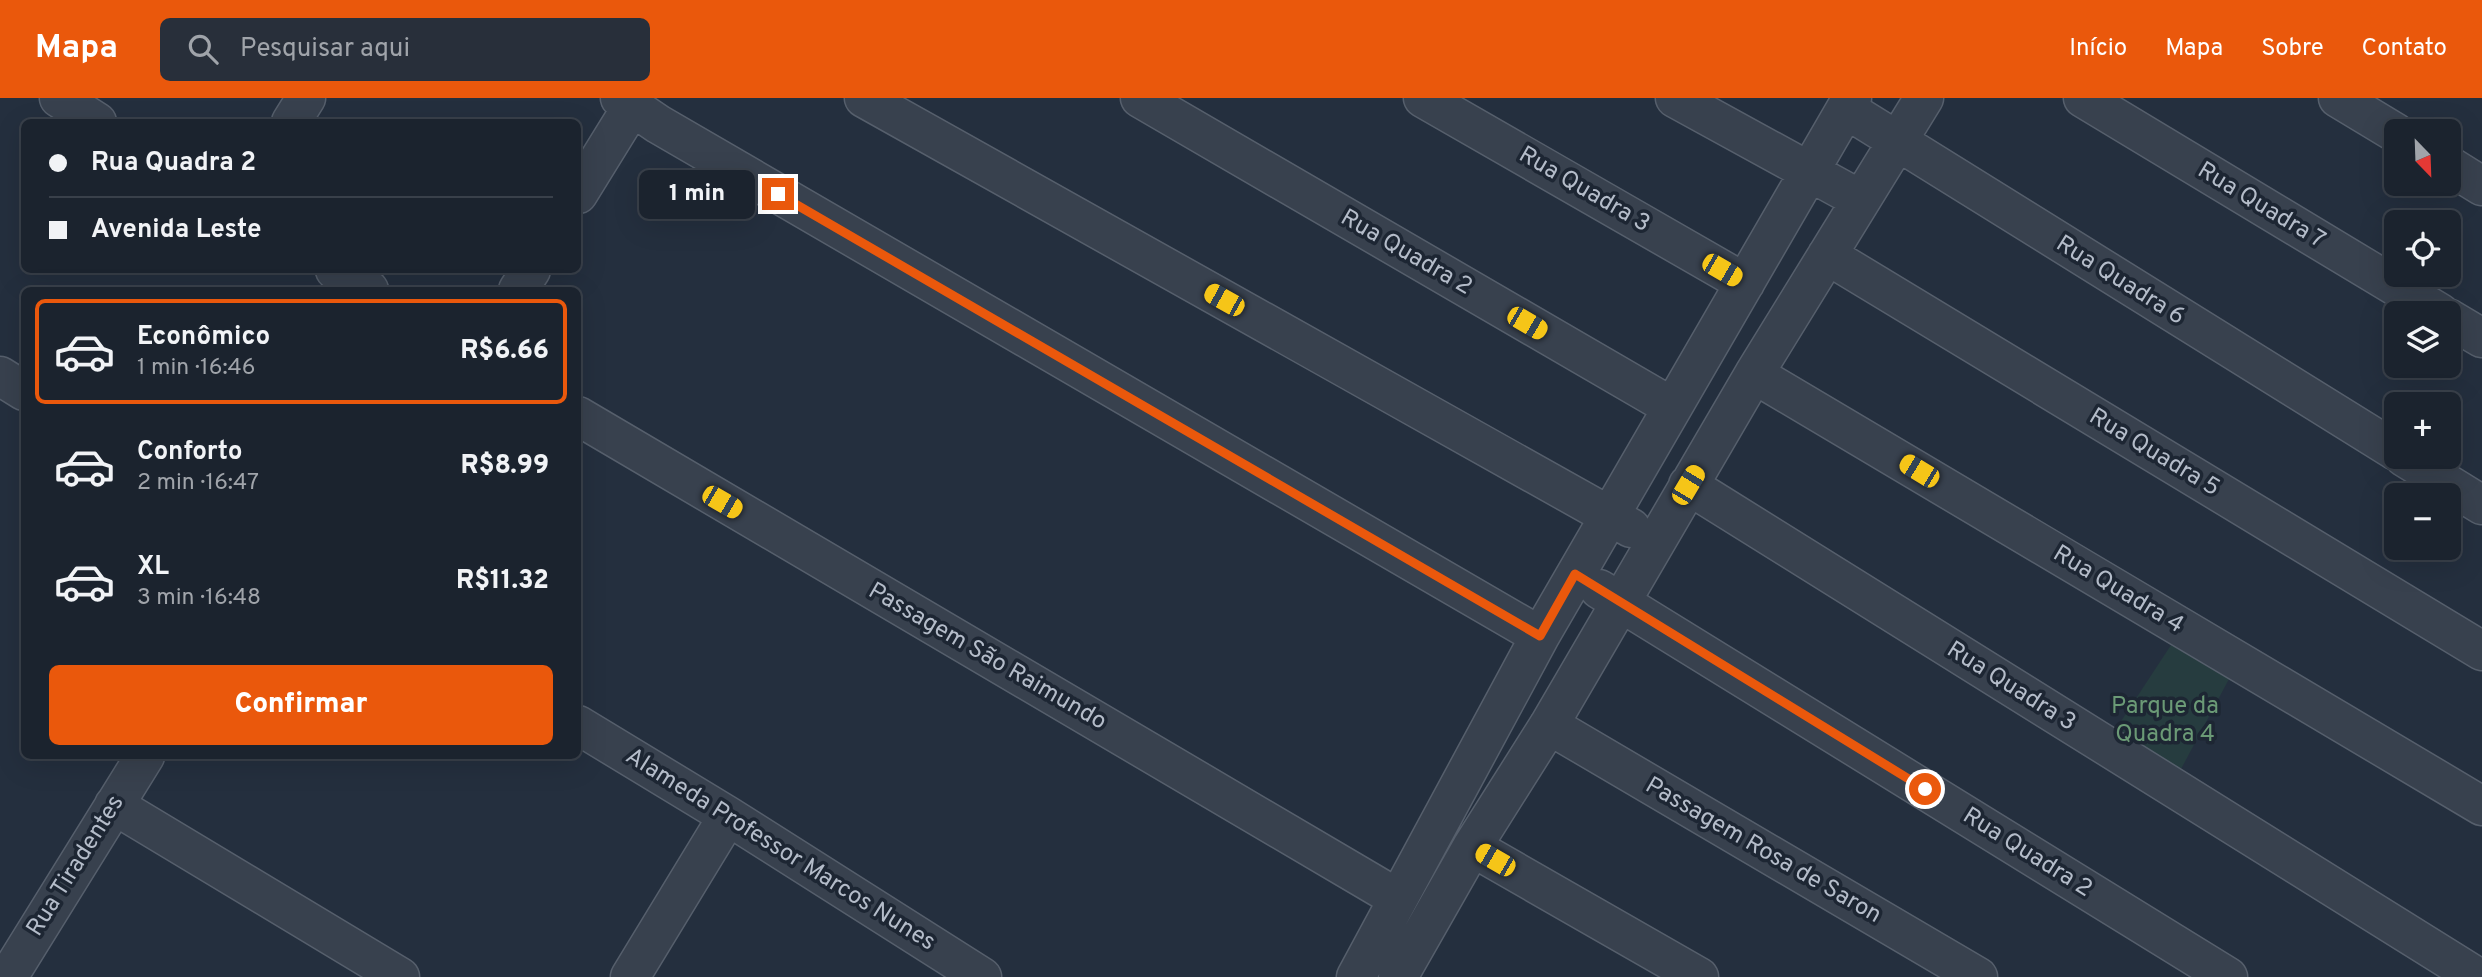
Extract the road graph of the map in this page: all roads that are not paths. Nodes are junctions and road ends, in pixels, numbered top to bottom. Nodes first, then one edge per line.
1 (58, 98) edge
2 (306, 98) edge
3 (864, 98) edge
4 (1140, 98) edge
5 (1423, 98) edge
6 (1675, 98) edge
7 (1924, 98) edge
8 (2082, 98) edge
9 (2338, 98) edge
10 (1849, 104) edge
11 (646, 106) edge
12 (92, 119) edge
13 (293, 119) edge
14 (2384, 126) edge
15 (1896, 142) junction
16 (1808, 172) junction
17 (2461, 173) edge
18 (2482, 186) edge
19 (581, 190) edge
20 (1861, 200) junction
21 (1827, 255) junction
22 (340, 273) edge
23 (1745, 283) junction
24 (364, 287) edge
25 (2420, 301) edge
26 (2461, 326) edge
27 (2482, 338) edge
28 (1754, 374) junction
29 (0, 376) edge
30 (21, 389) edge
31 (1672, 407) junction
32 (581, 418) edge
33 (2384, 444) edge
34 (2424, 469) edge
35 (1688, 485) junction
36 (2482, 505) edge
37 (1608, 516) junction
38 (1656, 541) junction
39 (1575, 574) junction
40 (1621, 602) junction
41 (1540, 636) junction
42 (2482, 650) edge
43 (1549, 725) junction
44 (581, 727) edge
45 (143, 759) edge
46 (114, 805) junction
47 (2482, 806) edge
48 (728, 816) junction
49 (1472, 847) junction
50 (1398, 898) junction
51 (8, 977) edge
52 (400, 977) edge
53 (630, 977) edge
54 (982, 977) edge
55 (1356, 977) edge
56 (1398, 977) edge
57 (1699, 977) edge
58 (1978, 977) edge
59 (2228, 977) edge
60 (2477, 977) edge

1 - 12 street
2 - 13 street
3 - 37 street
4 - 31 street, Rua Quadra 2
5 - 23 street, Rua Quadra 3
6 - 16 street
7 - 15 street
8 - 25 street, Rua Quadra 7
9 - 14 street
10 - 15 street, Rua Quadra 6
10 - 16 street
11 - 19 street
11 - 41 street
15 - 20 street
15 - 33 street, Rua Quadra 6
16 - 20 street
16 - 23 street
17 - 18 street
20 - 21 street
21 - 28 street
21 - 42 street, Rua Quadra 5
22 - 24 street
23 - 31 street
26 - 27 street
28 - 35 street
28 - 47 street, Rua Quadra 4
29 - 30 street
31 - 37 street
32 - 50 street, Passagem São Raimundo
34 - 36 street
35 - 38 street
35 - 60 street, Rua Quadra 3
37 - 38 street
37 - 39 street
38 - 40 street
39 - 40 street, Rua Quadra 2
39 - 41 street
40 - 43 street
40 - 59 street, Rua Quadra 2
41 - 50 street
43 - 49 street
43 - 58 street, Passagem Rosa de Saron
44 - 48 street, Alameda Professor Marcos Nunes
45 - 46 street, Rua Tiradentes
46 - 51 street, Rua Tiradentes
46 - 52 street
48 - 53 street
48 - 54 street, Alameda Professor Marcos Nunes
49 - 56 street
49 - 57 street
50 - 55 street

